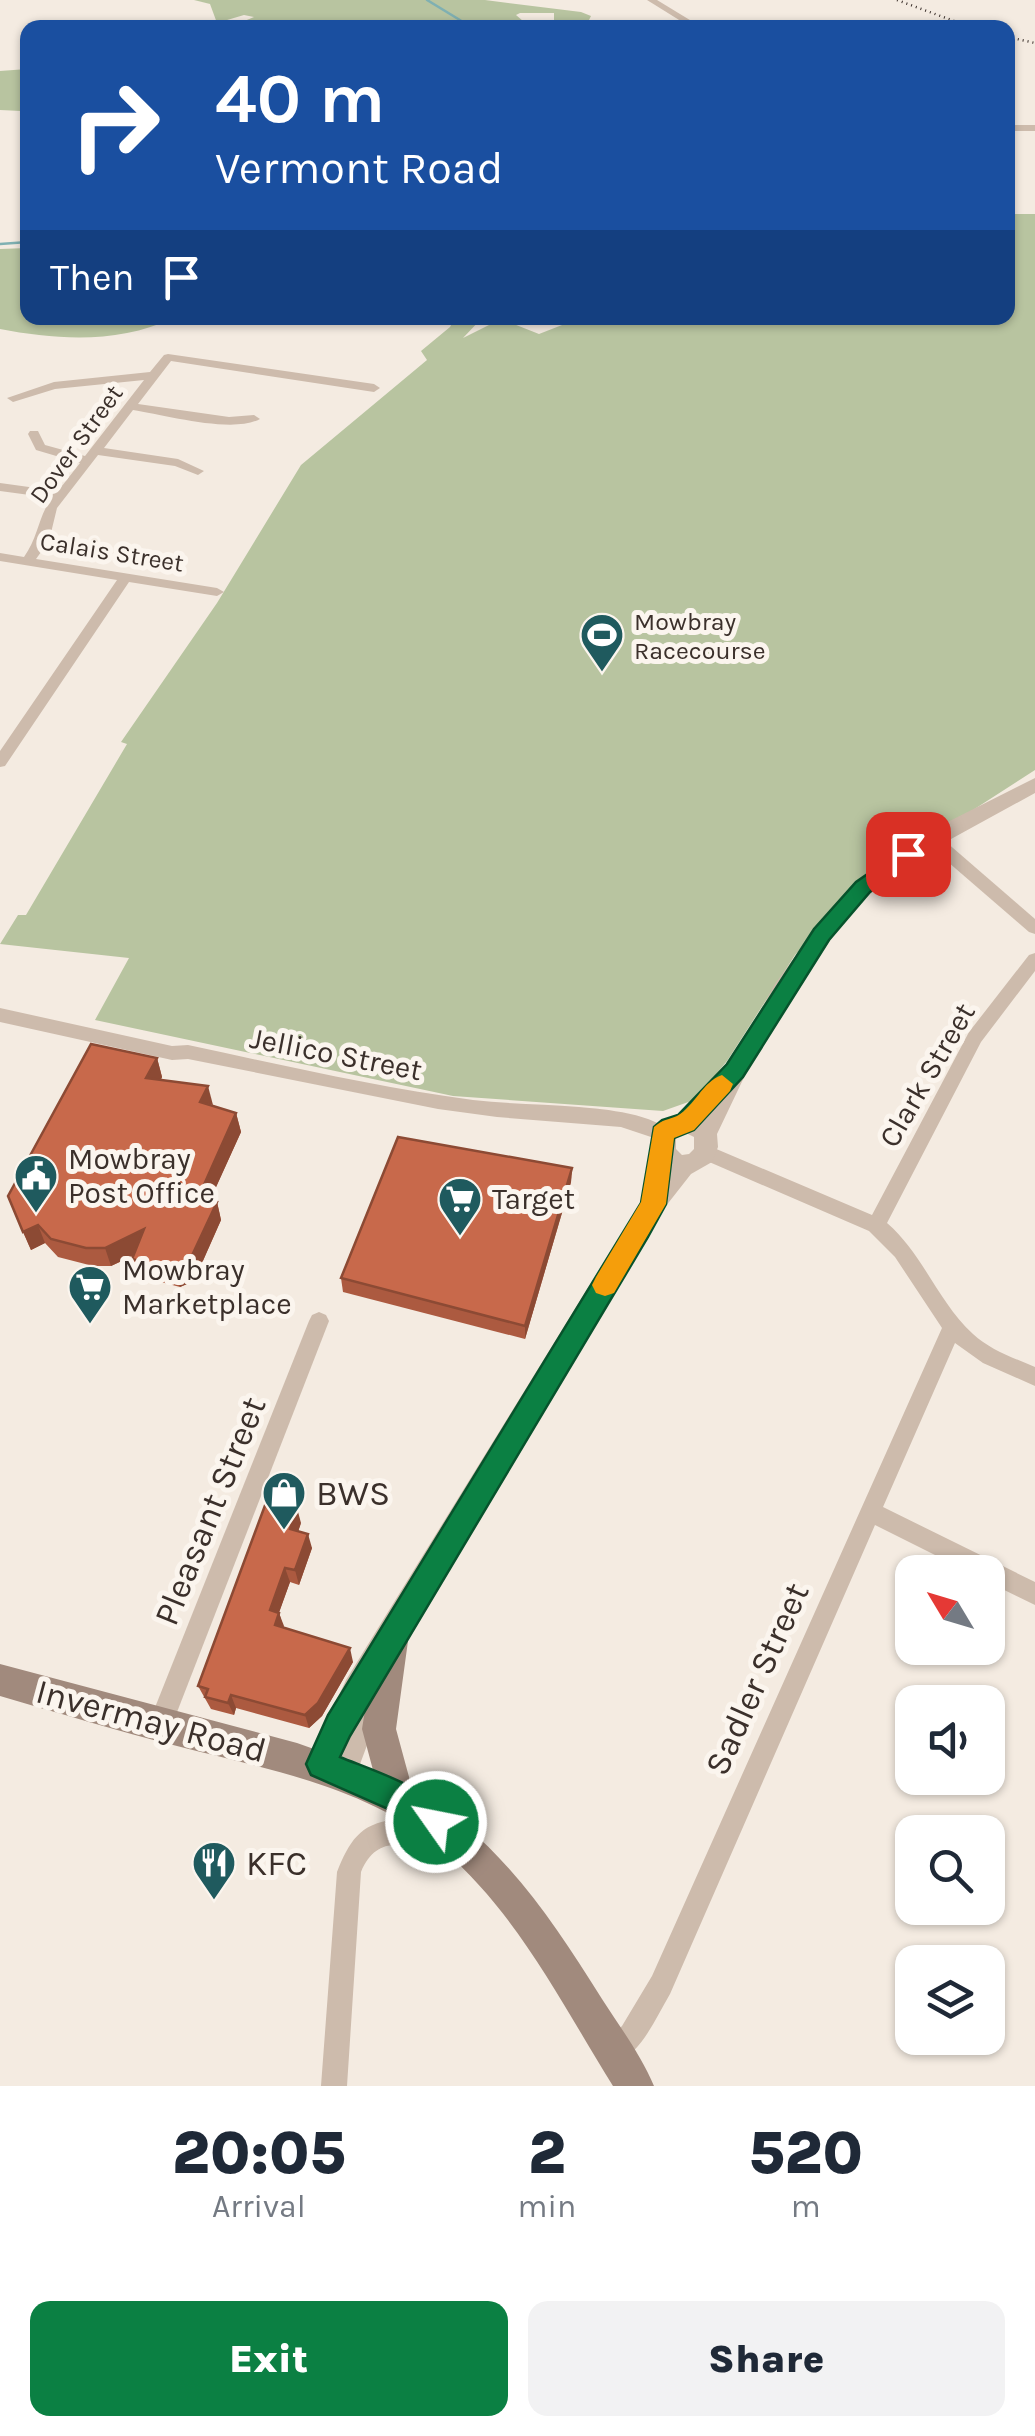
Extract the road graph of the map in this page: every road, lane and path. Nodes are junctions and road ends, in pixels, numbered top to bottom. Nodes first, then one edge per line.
1 (652, 0) edge
2 (686, 20) edge
3 (154, 375) junction
4 (374, 388) dead end
5 (13, 398) dead end
6 (130, 406) junction
7 (254, 419) dead end
8 (34, 434) dead end
9 (92, 456) junction
10 (198, 471) dead end
11 (0, 486) edge
12 (60, 495) junction
13 (0, 557) edge
14 (28, 561) junction
15 (125, 578) junction
16 (217, 592) dead end
17 (0, 762) edge
18 (1035, 786) edge
19 (932, 839) junction
20 (1035, 928) edge
21 (1035, 959) edge
22 (0, 1016) edge
23 (685, 1143) junction
24 (876, 1225) junction
25 (319, 1321) dead end
26 (952, 1326) junction
27 (1035, 1376) edge
28 (869, 1512) junction
29 (1035, 1594) edge
30 (396, 1632) junction
31 (0, 1680) edge
32 (160, 1725) junction
33 (332, 1768) junction
34 (397, 1797) junction
35 (482, 1864) junction
36 (613, 2052) junction
37 (334, 2086) edge
38 (635, 2086) edge

1 - 2 street
3 - 4 street, Dover Street
3 - 5 street
3 - 6 street, Dover Street
6 - 7 street
6 - 9 street, Dover Street
8 - 9 street
9 - 10 street
9 - 12 street, Dover Street
11 - 12 street
12 - 14 street, Dover Street
13 - 14 street, Calais Street
14 - 15 street, Calais Street
15 - 16 street, Calais Street
15 - 17 street
18 - 19 street
19 - 20 street
19 - 23 street
21 - 24 street, Clark Street
22 - 23 street, Jellico Street
23 - 24 street, Jellico Street
23 - 30 street
24 - 26 street
25 - 32 street, Pleasant Street
26 - 27 street
26 - 28 street, Sadler Street
28 - 29 street
28 - 36 street, Sadler Street
30 - 33 street
30 - 34 main road
31 - 32 main road, Invermay Road
32 - 33 main road, Invermay Road
33 - 34 main road, Invermay Road
34 - 35 main road, Invermay Road
35 - 36 main road, Invermay Road
35 - 37 street
36 - 38 main road, Invermay Road

